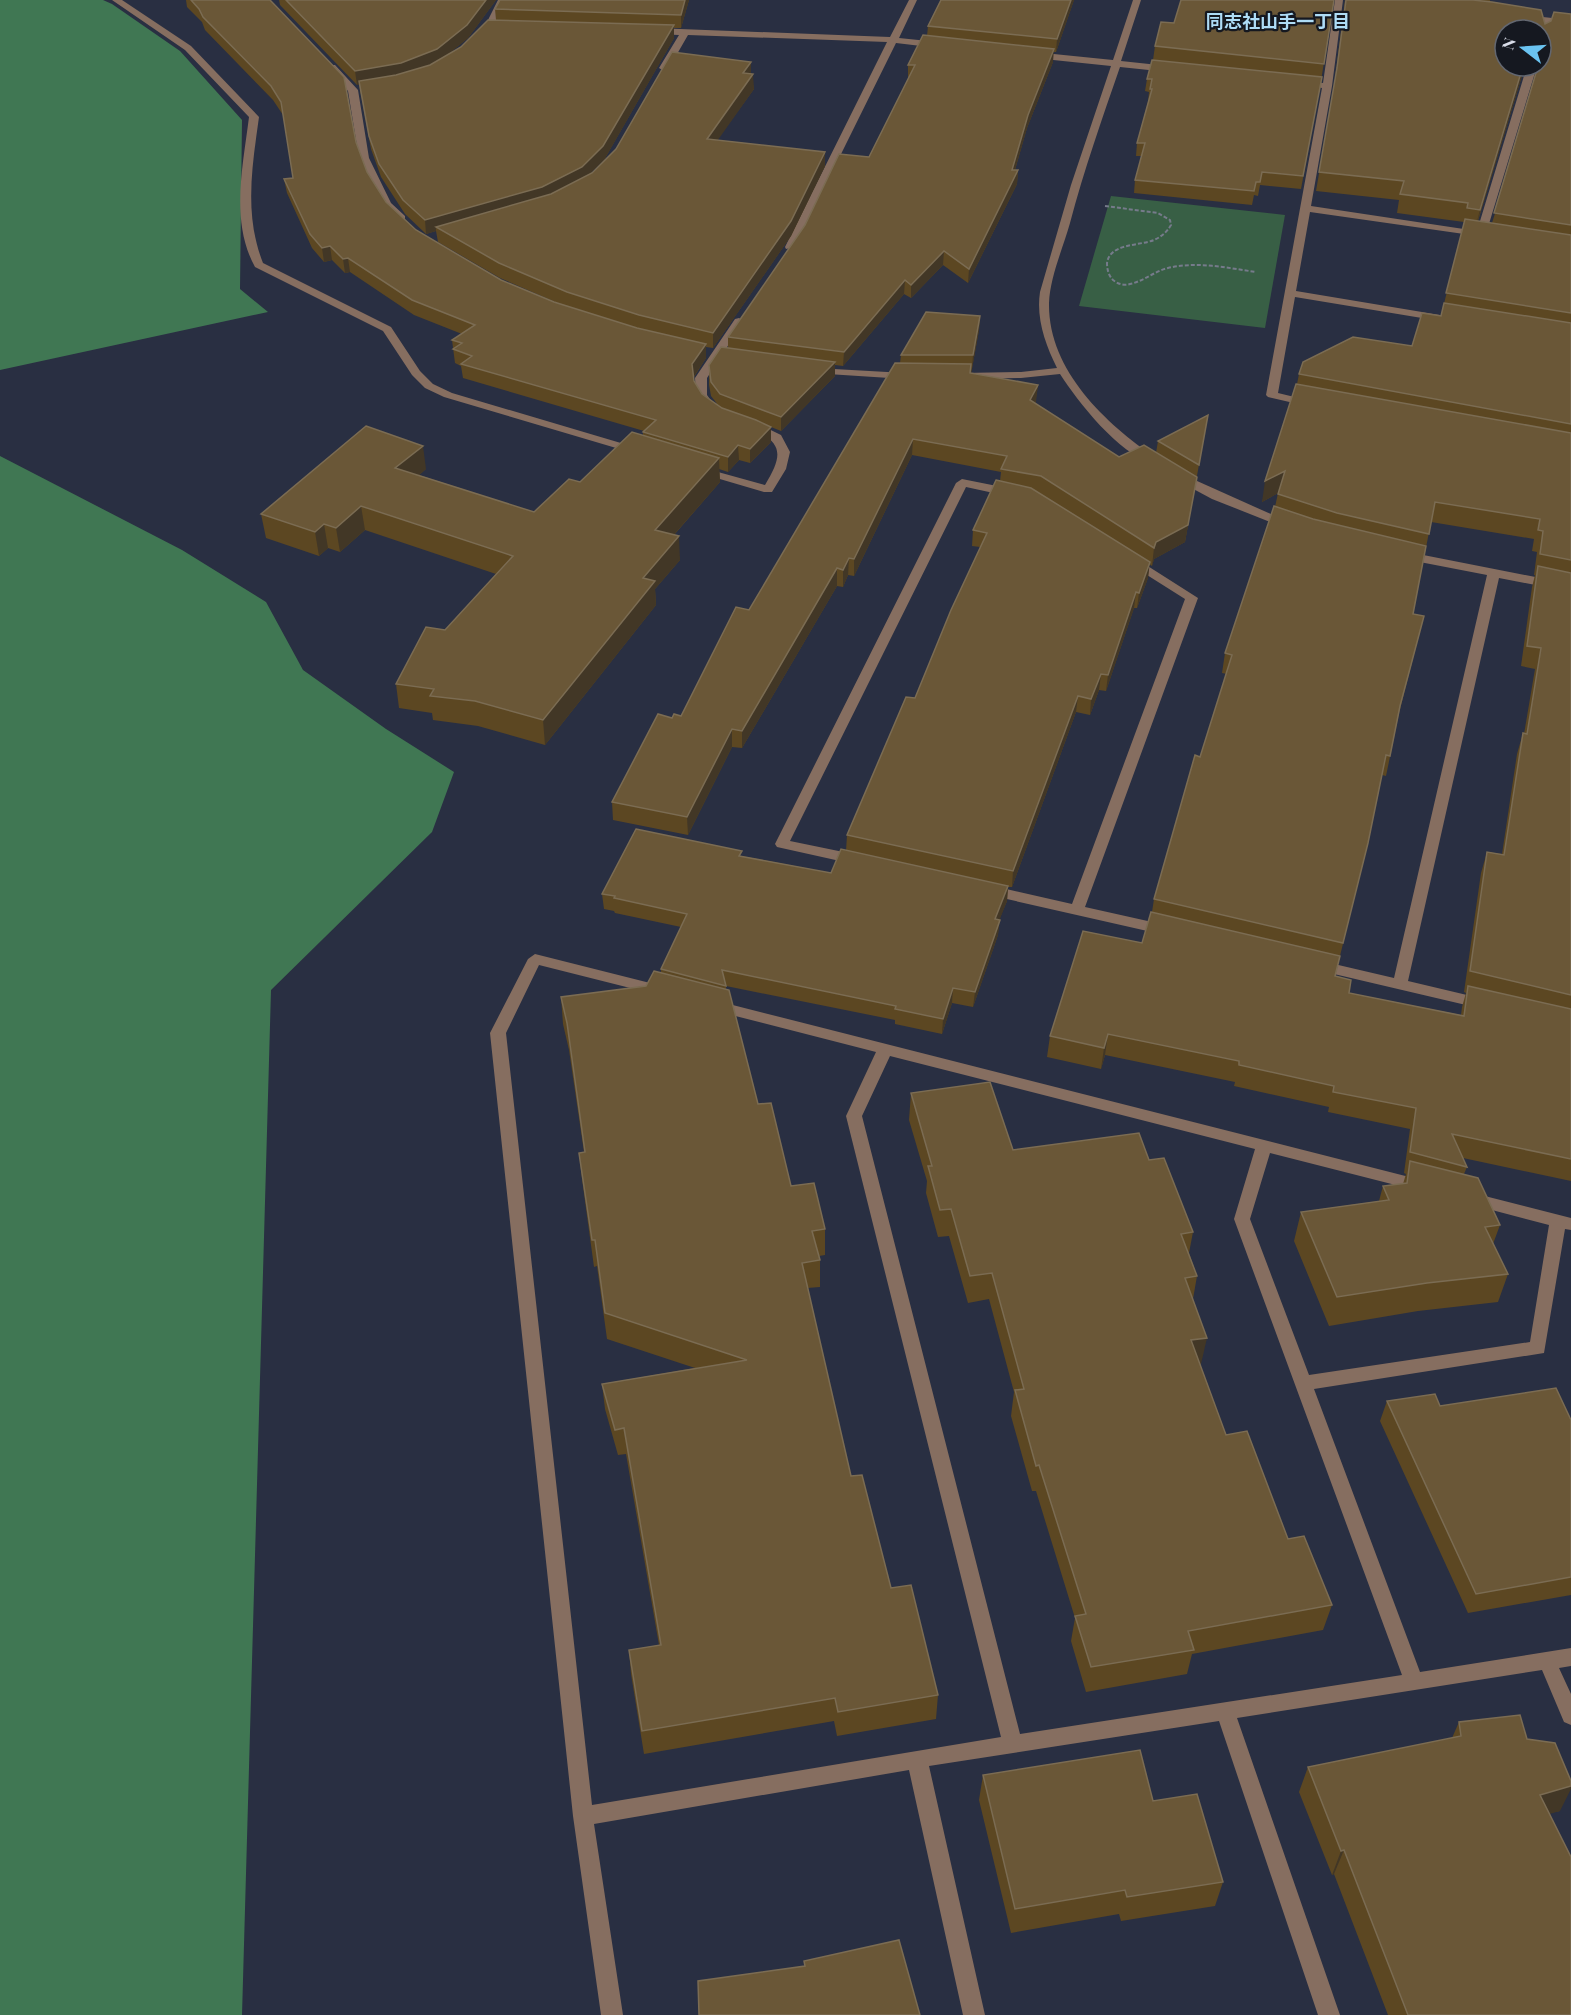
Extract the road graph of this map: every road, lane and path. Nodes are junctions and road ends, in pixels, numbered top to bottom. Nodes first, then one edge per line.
1 (116, 0) edge
2 (502, 0) edge
3 (913, 0) edge
4 (1137, 0) edge
5 (1339, 0) edge
6 (1512, 17) edge
7 (1571, 23) edge
8 (489, 27) junction
9 (500, 27) edge
10 (639, 30) edge
11 (685, 32) junction
12 (894, 40) junction
13 (475, 42) edge
14 (953, 46) edge
15 (1023, 54) edge
16 (323, 58) edge
17 (1116, 64) junction
18 (1181, 70) edge
19 (1529, 78) edge
20 (656, 82) edge
21 (1294, 82) edge
22 (1327, 86) junction
23 (1098, 206) dead end
24 (1305, 208) junction
25 (409, 226) edge
26 (784, 257) edge
27 (1293, 276) junction
28 (1289, 293) junction
29 (743, 316) edge
30 (1454, 320) edge
31 (800, 369) edge
32 (1064, 370) junction
33 (917, 376) edge
34 (951, 376) edge
35 (1320, 405) edge
36 (724, 417) edge
37 (742, 423) edge
38 (654, 456) edge
39 (688, 466) edge
40 (1024, 496) edge
41 (1295, 527) edge
42 (1393, 552) edge
43 (1123, 554) edge
44 (1494, 573) junction
45 (1571, 588) edge
46 (873, 864) edge
47 (975, 886) edge
48 (1077, 909) junction
49 (1181, 933) edge
50 (1308, 963) edge
51 (1400, 984) junction
52 (682, 997) edge
53 (704, 1002) edge
54 (1503, 1008) edge
55 (885, 1049) junction
56 (1264, 1146) junction
57 (1434, 1189) edge
58 (1456, 1195) edge
59 (1564, 1222) edge
60 (1304, 1383) junction
61 (1571, 1657) edge
62 (1547, 1660) junction
63 (1414, 1682) junction
64 (1225, 1711) junction
65 (1571, 1716) edge
66 (1013, 1744) junction
67 (917, 1759) junction
68 (583, 1816) junction
69 (612, 2015) edge
70 (974, 2015) edge
71 (1329, 2015) edge

1 - 38 street
2 - 8 street
3 - 12 street
4 - 17 street
5 - 22 street
6 - 7 street
8 - 9 street
8 - 13 street
10 - 11 street
11 - 12 street
11 - 20 street
12 - 14 street
12 - 26 street
15 - 17 street
16 - 25 street
17 - 18 street
17 - 32 street
19 - 24 street
21 - 22 street
22 - 24 street
23 - 27 path
24 - 27 street
27 - 28 street
28 - 30 street
28 - 35 street
29 - 36 street
31 - 33 street
32 - 34 street
32 - 41 street
37 - 39 street
40 - 46 street
42 - 44 street
43 - 48 street
44 - 45 street
44 - 51 street
47 - 48 street
48 - 49 street
50 - 51 street
51 - 54 street
52 - 68 street
53 - 55 street
55 - 56 street
55 - 66 street
56 - 57 street
56 - 60 street
58 - 59 street
59 - 60 street
60 - 63 street
61 - 62 street
62 - 63 street
62 - 65 street
63 - 64 street
64 - 66 street
64 - 71 street
66 - 67 street
67 - 68 street
67 - 70 street
68 - 69 street

